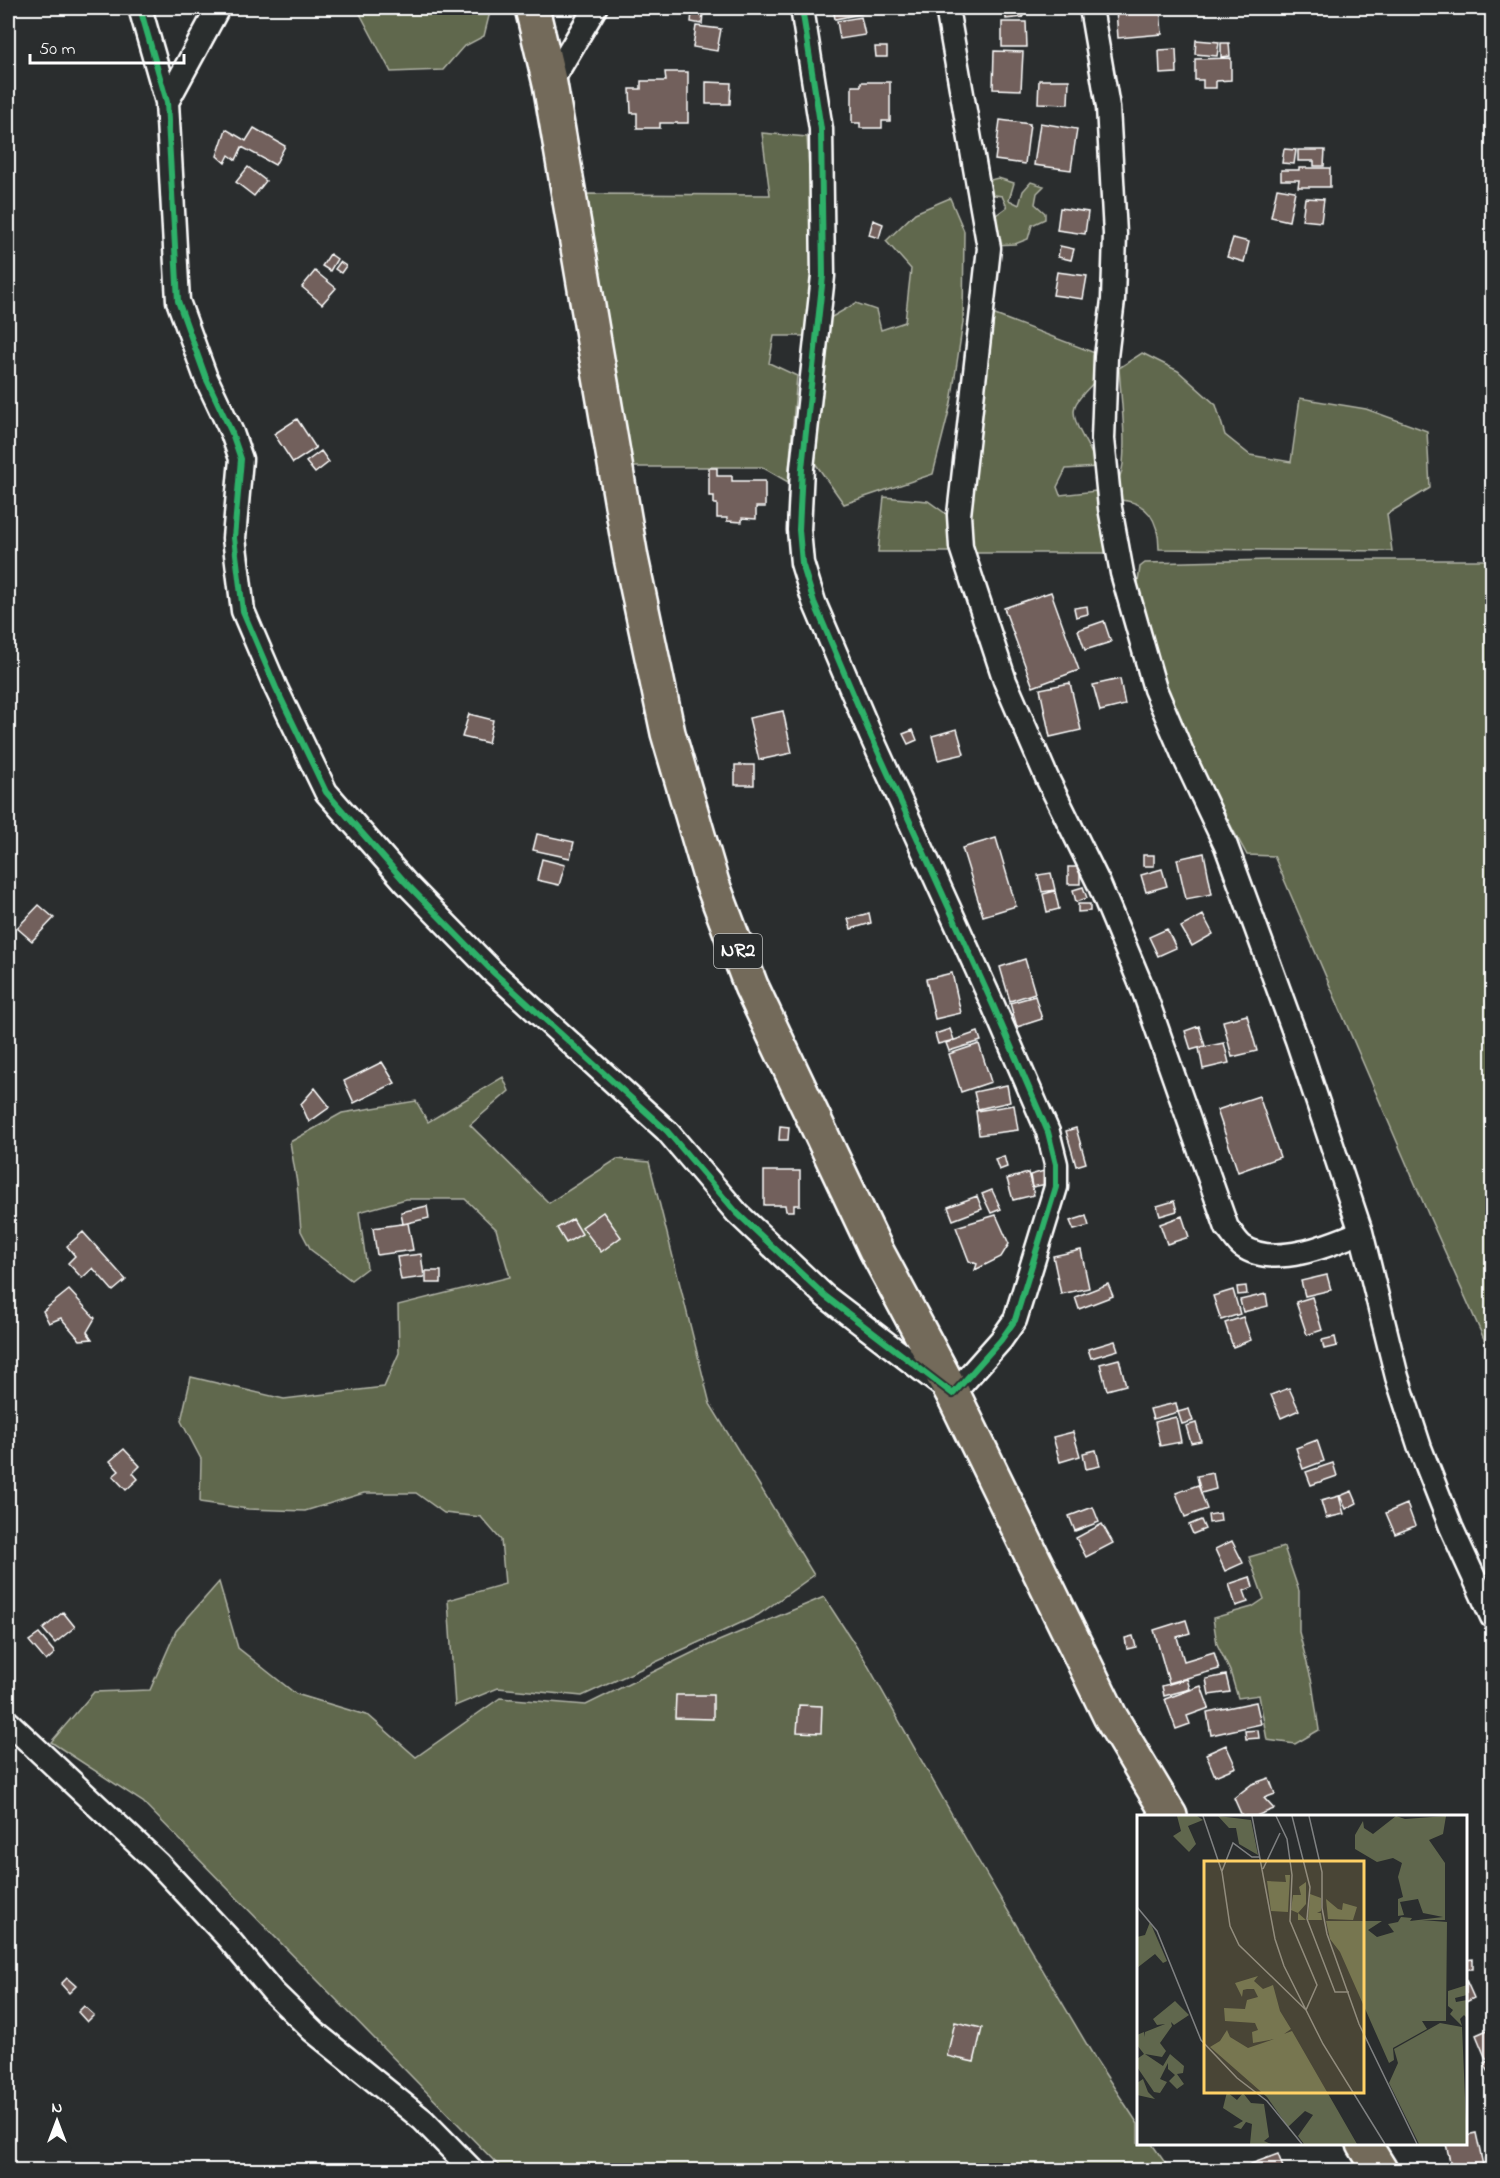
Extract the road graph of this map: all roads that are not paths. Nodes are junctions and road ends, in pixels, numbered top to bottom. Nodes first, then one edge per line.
1 (140, 8) edge
2 (218, 8) edge
3 (532, 8) edge
4 (595, 8) edge
5 (802, 8) edge
6 (947, 8) edge
7 (1091, 8) edge
8 (550, 84) junction
9 (167, 102) junction
10 (1360, 1232) junction
11 (953, 1394) junction
12 (1492, 1617) edge
13 (8, 1722) edge
14 (1169, 1815) edge
15 (1365, 2145) edge
16 (472, 2170) edge
17 (1380, 2170) edge

1 - 9 street
2 - 9 street
3 - 8 highway, NR2
4 - 8 street
5 - 11 street
6 - 10 street
7 - 10 street
8 - 11 highway, NR2
9 - 11 street
10 - 12 street
11 - 14 highway, NR2
13 - 16 street
15 - 17 highway

